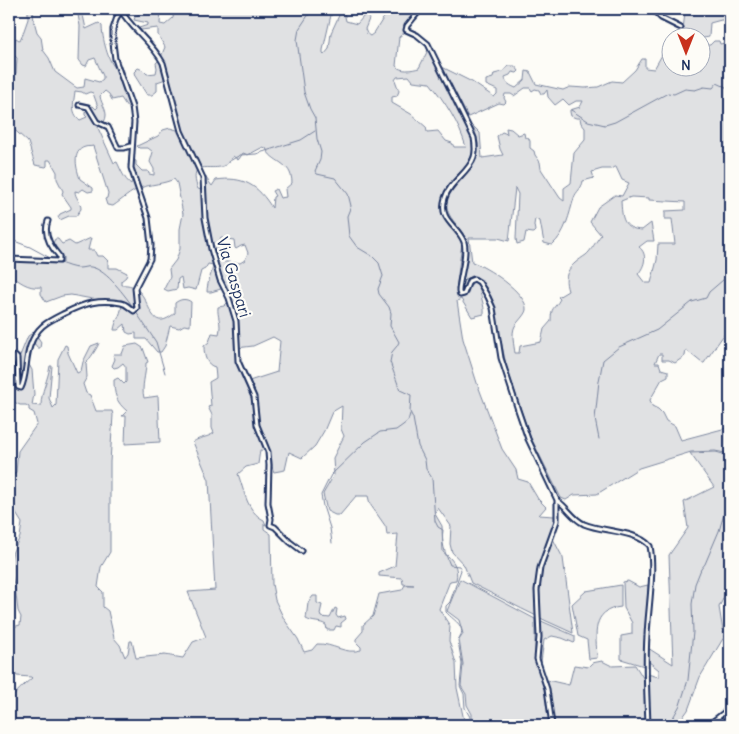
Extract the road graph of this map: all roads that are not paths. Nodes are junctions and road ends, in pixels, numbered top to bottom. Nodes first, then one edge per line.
1 (421, 9) edge
2 (652, 9) edge
3 (121, 10) edge
4 (681, 28) dead end
5 (79, 105) dead end
6 (131, 146) junction
7 (48, 221) dead end
8 (9, 259) edge
9 (9, 375) edge
10 (558, 500) junction
11 (302, 551) dead end
12 (730, 708) edge
13 (552, 725) edge
14 (648, 725) edge
15 (708, 725) edge

1 - 10 street
2 - 4 street
3 - 6 street
3 - 11 street, Via Gaspari
5 - 6 street
6 - 9 street
7 - 8 street
10 - 13 street
10 - 14 street
12 - 15 street

